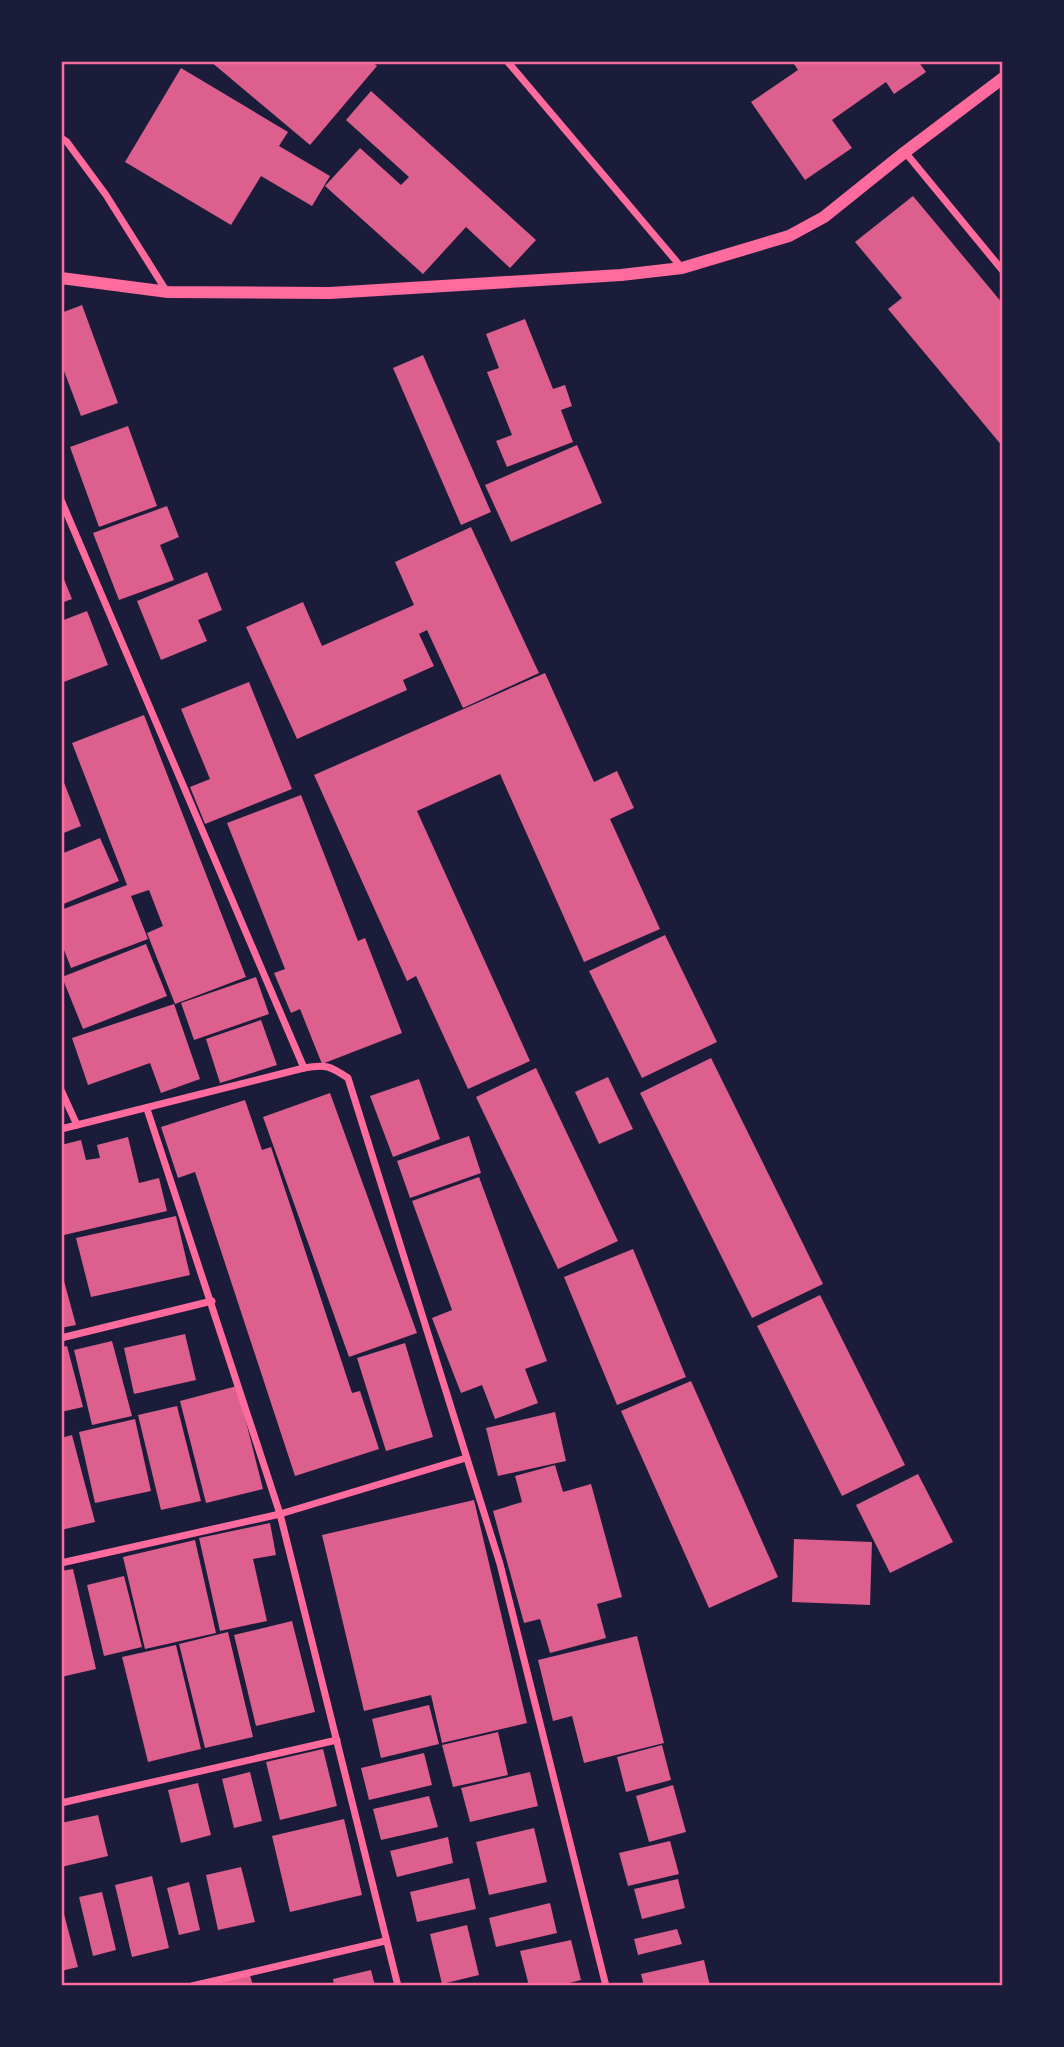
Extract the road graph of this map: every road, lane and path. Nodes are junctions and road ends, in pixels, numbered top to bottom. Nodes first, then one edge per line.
1 (507, 61) edge
2 (1003, 78) edge
3 (61, 138) edge
4 (905, 152) junction
5 (682, 268) junction
6 (1003, 271) edge
7 (61, 278) edge
8 (168, 292) junction
9 (61, 499) edge
10 (304, 1068) junction
11 (61, 1090) edge
12 (147, 1109) junction
13 (77, 1125) junction
14 (61, 1129) edge
15 (212, 1301) junction
16 (61, 1338) edge
17 (466, 1458) junction
18 (280, 1514) junction
19 (61, 1563) edge
20 (337, 1740) junction
21 (61, 1803) edge
22 (385, 1941) junction
23 (192, 1986) edge
24 (398, 1986) edge
25 (606, 1986) edge

1 - 5 street
2 - 4 street
3 - 8 street
4 - 5 street
4 - 6 street
5 - 8 street
7 - 8 street
9 - 10 street
10 - 12 street
10 - 17 street
11 - 13 street
12 - 13 street
12 - 15 street
13 - 14 street
15 - 16 street
15 - 18 street
17 - 18 street
17 - 25 street
18 - 19 street
18 - 20 street
20 - 21 street
20 - 22 street
22 - 23 street
22 - 24 street

